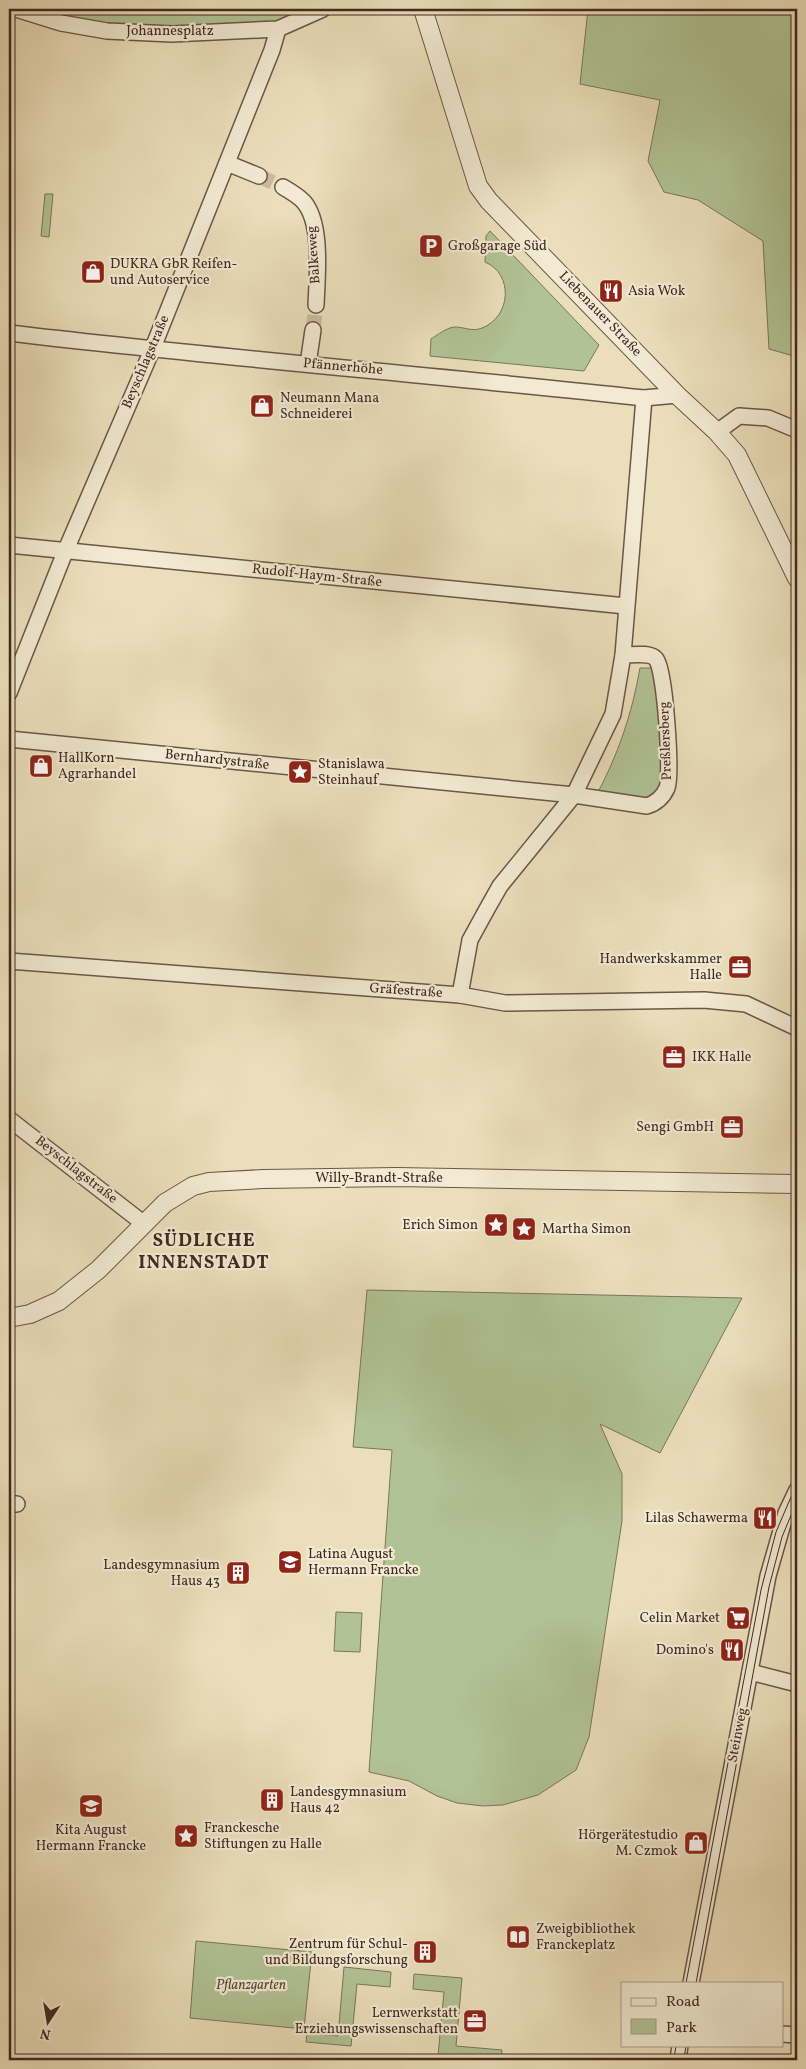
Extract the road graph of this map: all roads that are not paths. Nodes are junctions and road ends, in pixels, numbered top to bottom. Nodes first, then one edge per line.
1 (16, 9) edge
2 (323, 9) edge
3 (423, 9) edge
4 (278, 29) junction
5 (227, 163) junction
6 (259, 176) tunnel mouth
7 (283, 187) tunnel mouth
8 (316, 305) tunnel mouth
9 (313, 330) tunnel mouth
10 (9, 334) edge
11 (152, 350) junction
12 (308, 364) junction
13 (678, 395) junction
14 (644, 398) junction
15 (797, 430) edge
16 (717, 432) junction
17 (9, 546) edge
18 (65, 552) junction
19 (797, 578) edge
20 (626, 606) junction
21 (623, 655) junction
22 (9, 693) edge
23 (9, 739) edge
24 (574, 795) junction
25 (9, 961) edge
26 (460, 995) junction
27 (797, 1028) edge
28 (9, 1119) edge
29 (797, 1184) edge
30 (144, 1223) junction
31 (9, 1318) edge
32 (797, 1490) edge
33 (750, 1672) junction
34 (797, 1684) edge
35 (691, 1982) edge
36 (784, 2034) edge
37 (797, 2035) edge
38 (680, 2046) edge
39 (678, 2060) edge

1 - 4 street, Johannesplatz
2 - 4 street, Johannesplatz
3 - 13 street, Liebenauer Straße
4 - 5 street, Beyschlagstraße
5 - 6 street
5 - 11 street, Beyschlagstraße
7 - 8 street, Balkeweg
9 - 12 street
10 - 11 street, Pfännerhöhe
11 - 12 street, Pfännerhöhe
11 - 18 street, Beyschlagstraße
12 - 14 street, Pfännerhöhe
13 - 14 street, Pfännerhöhe
13 - 16 street, Liebenauer Straße
14 - 20 street
15 - 16 street
16 - 19 street, Liebenauer Straße
17 - 18 street, Rudolf-Haym-Straße
18 - 20 street, Rudolf-Haym-Straße
18 - 22 street, Beyschlagstraße
20 - 21 street
21 - 24 street
21 - 24 street, Preßlersberg
23 - 24 street, Bernhardystraße
24 - 26 street
25 - 26 street, Gräfestraße
26 - 27 street, Gräfestraße
28 - 30 street, Beyschlagstraße
29 - 30 street, Willy-Brandt-Straße
30 - 31 street, Willy-Brandt-Straße
32 - 33 street, Steinweg
33 - 34 street
33 - 35 street, Steinweg
36 - 37 street
38 - 39 street

